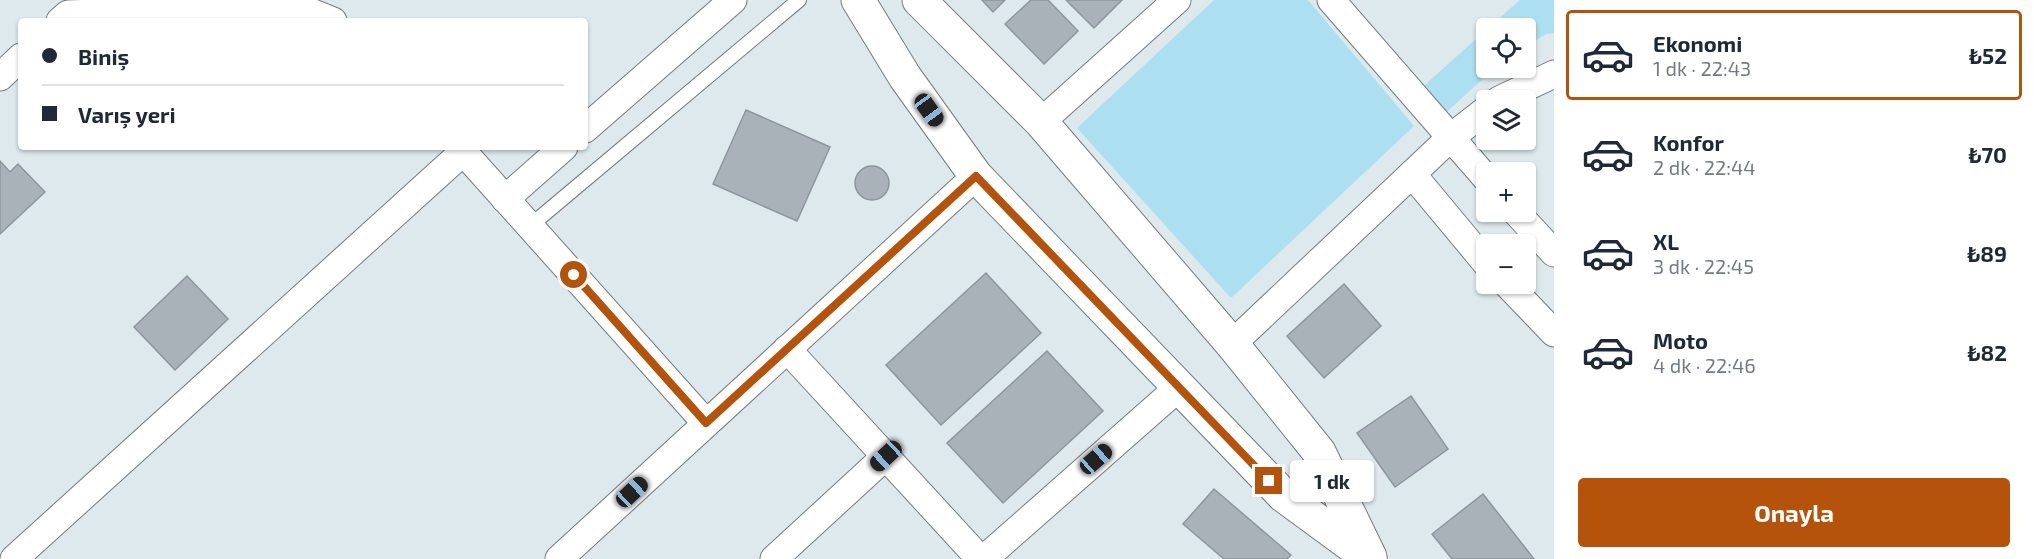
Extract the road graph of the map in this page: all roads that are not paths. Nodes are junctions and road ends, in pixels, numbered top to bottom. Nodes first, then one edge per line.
1 (733, 0) edge
2 (799, 0) edge
3 (858, 0) edge
4 (919, 0) edge
5 (1177, 0) edge
6 (1331, 0) edge
7 (299, 3) edge
8 (212, 5) edge
9 (60, 12) edge
10 (327, 18) edge
11 (18, 60) edge
12 (1554, 74) edge
13 (0, 77) edge
14 (1520, 90) edge
15 (1476, 118) edge
16 (1041, 122) junction
17 (588, 126) edge
18 (1450, 138) junction
19 (460, 150) edge
20 (462, 150) edge
21 (561, 150) edge
22 (1476, 167) edge
23 (1412, 174) junction
24 (976, 176) junction
25 (505, 199) junction
26 (1525, 222) edge
27 (530, 226) junction
28 (1476, 251) edge
29 (1554, 253) edge
30 (1517, 294) edge
31 (1554, 333) edge
32 (1232, 344) junction
33 (787, 349) junction
34 (1178, 388) junction
35 (706, 423) junction
36 (886, 456) junction
37 (14, 559) edge
38 (559, 559) edge
39 (774, 559) edge
40 (982, 559) edge
41 (1370, 559) edge

1 - 17 street
2 - 27 lane
3 - 24 street
4 - 16 street
5 - 16 street
6 - 18 street
7 - 8 street
7 - 10 street
8 - 9 street
11 - 13 street
12 - 14 street
15 - 18 street
16 - 32 street
18 - 22 street
18 - 23 street
19 - 37 street
20 - 25 street
21 - 25 street
23 - 28 street
23 - 32 street
24 - 33 street
24 - 34 street
25 - 27 street
26 - 29 street
27 - 35 street
30 - 31 street
32 - 41 street
33 - 35 street
33 - 36 street
34 - 40 street
34 - 41 street
35 - 38 street
36 - 39 street
36 - 40 street

